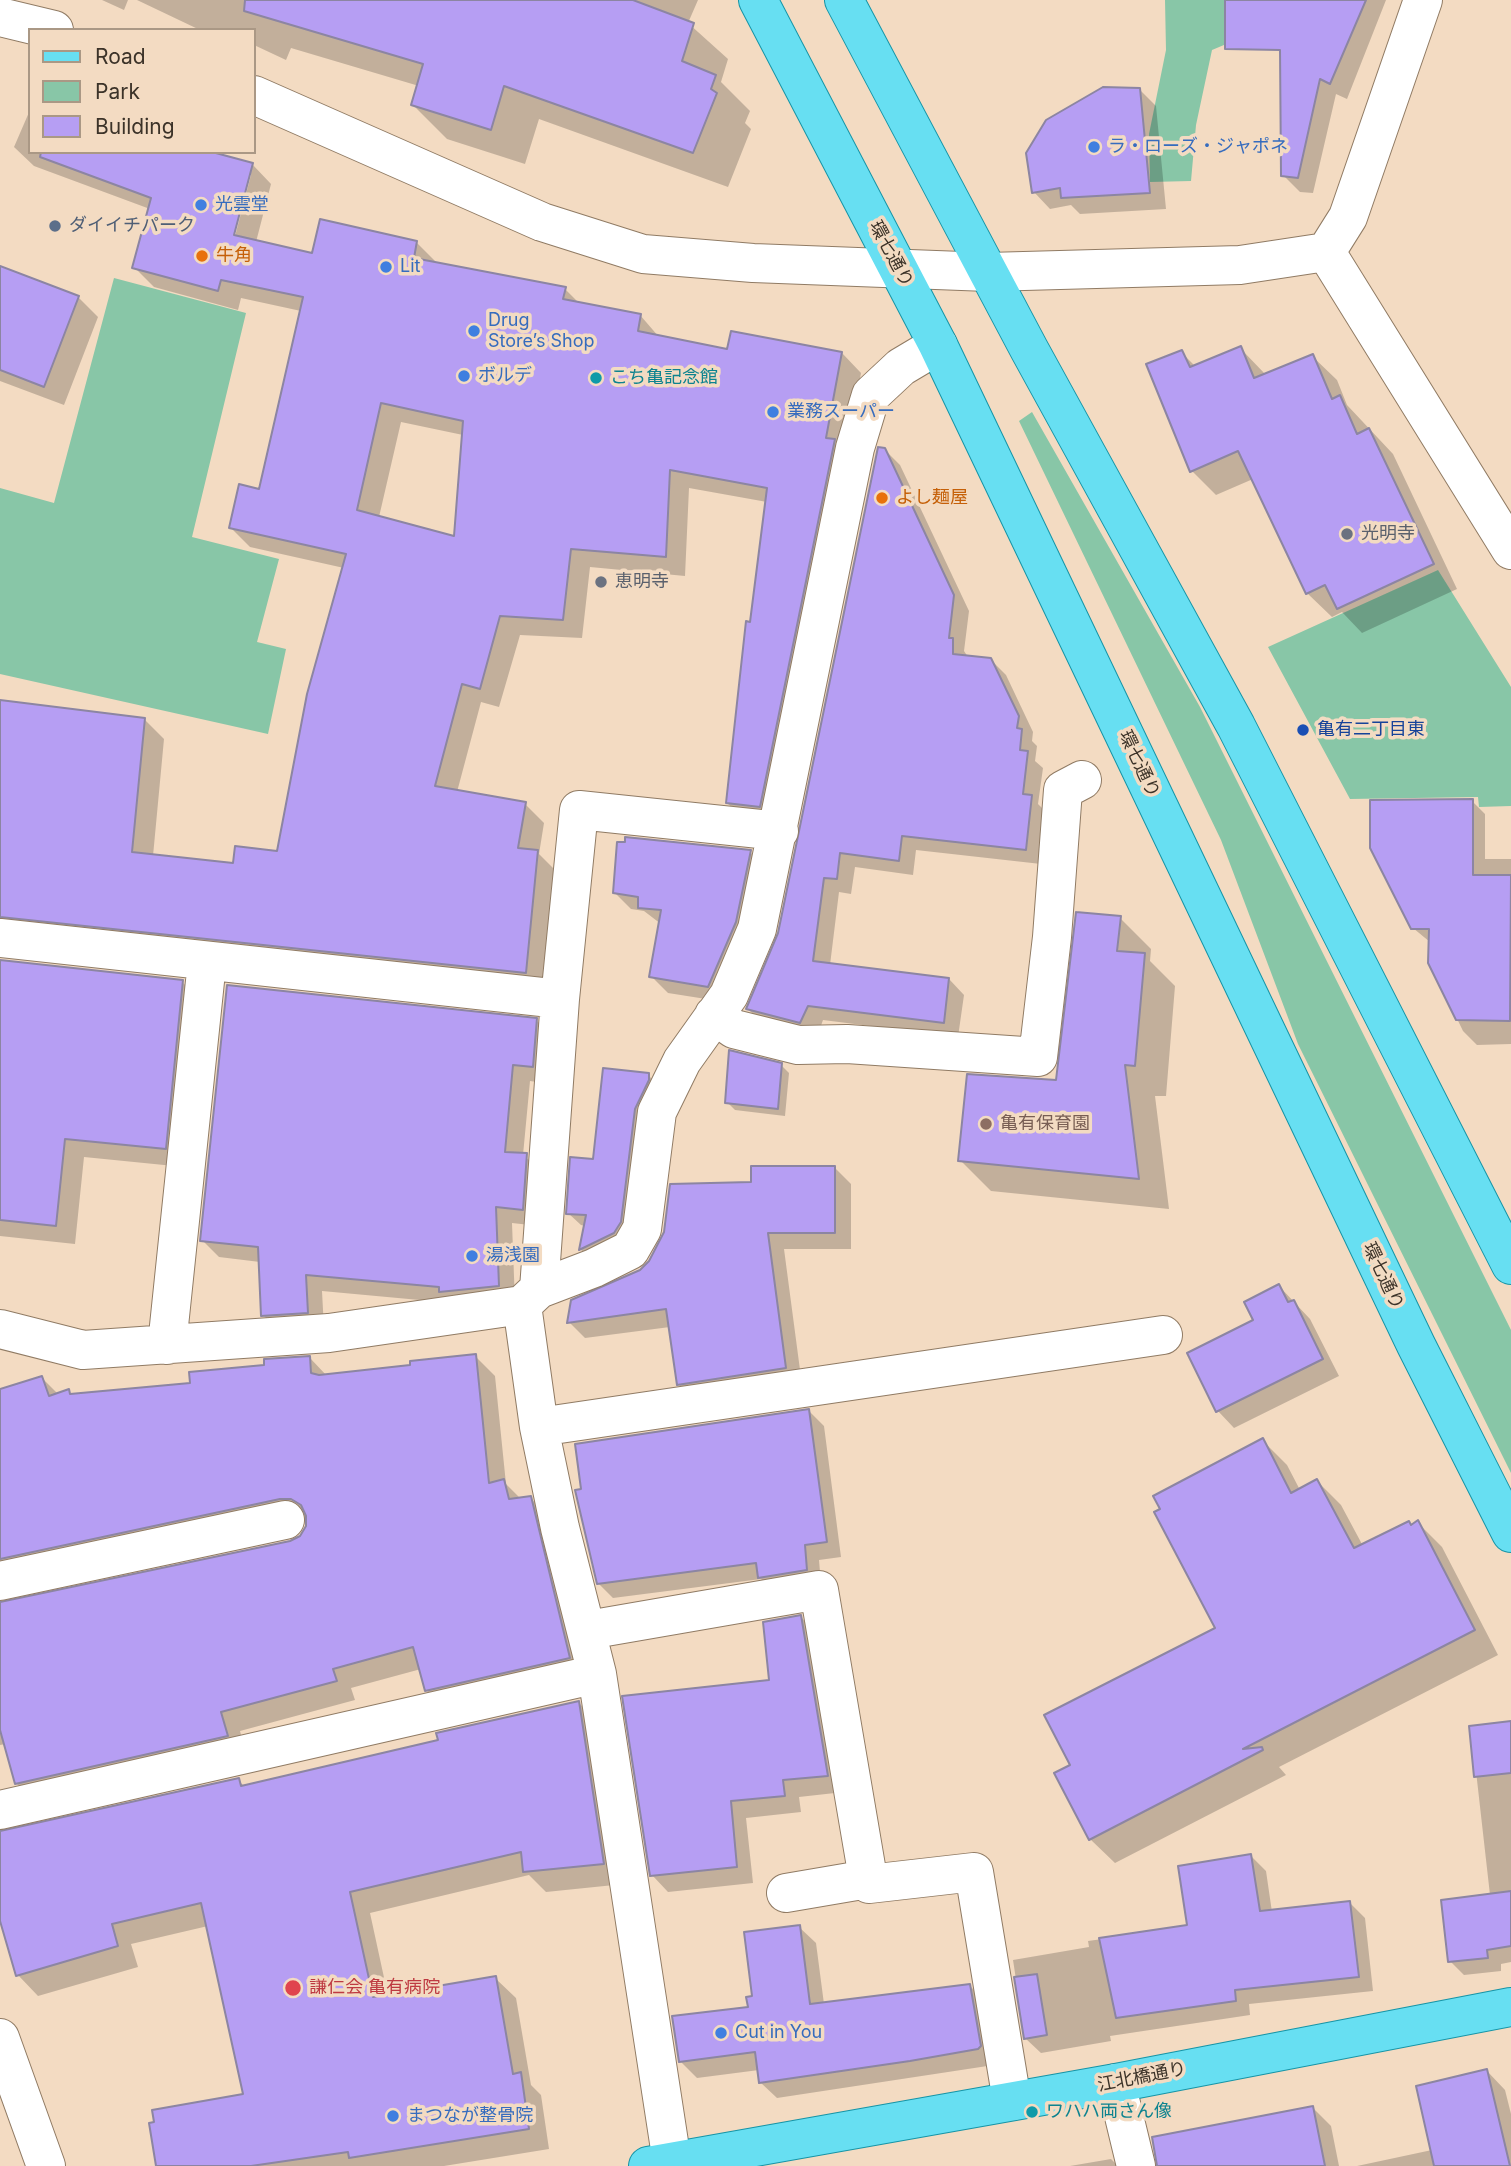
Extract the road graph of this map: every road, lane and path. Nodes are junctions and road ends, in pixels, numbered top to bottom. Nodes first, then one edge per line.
1 (758, 0) edge
2 (844, 0) edge
3 (1423, 0) edge
4 (0, 17) edge
5 (46, 28) edge
6 (256, 96) edge
7 (1326, 252) junction
8 (900, 269) junction
9 (988, 272) junction
10 (938, 345) junction
11 (1511, 550) edge
12 (1082, 780) dead end
13 (779, 831) junction
14 (0, 938) edge
15 (207, 962) junction
16 (561, 999) junction
17 (714, 1015) junction
18 (1511, 1265) edge
19 (531, 1297) junction
20 (0, 1329) edge
21 (1163, 1335) dead end
22 (167, 1345) junction
23 (539, 1427) junction
24 (285, 1520) dead end
25 (1511, 1533) edge
26 (0, 1581) edge
27 (588, 1630) junction
28 (597, 1674) junction
29 (0, 1810) edge
30 (868, 1880) junction
31 (786, 1893) dead end
32 (1511, 2007) edge
33 (0, 2038) edge
34 (1116, 2082) junction
35 (1012, 2101) junction
36 (660, 2164) edge
37 (46, 2166) edge
38 (1136, 2166) edge

1 - 8 main road, 環七通り
2 - 9 main road
3 - 7 street
4 - 5 street
6 - 8 street
7 - 9 street
7 - 11 street
8 - 9 street
8 - 10 main road, 環七通り
9 - 18 main road
10 - 13 street
10 - 25 main road, 環七通り
12 - 17 street
13 - 16 street
13 - 17 street
14 - 15 street
15 - 16 street
15 - 22 street
16 - 19 street
17 - 19 street
19 - 22 street
19 - 23 street
20 - 22 street
21 - 23 street
23 - 27 street
24 - 26 street
27 - 28 street
27 - 30 street
28 - 29 street
28 - 36 street
30 - 31 street
30 - 35 street
32 - 34 main road, 江北橋通り
33 - 37 street
34 - 35 main road, 江北橋通り
34 - 38 street
35 - 36 main road, 江北橋通り

